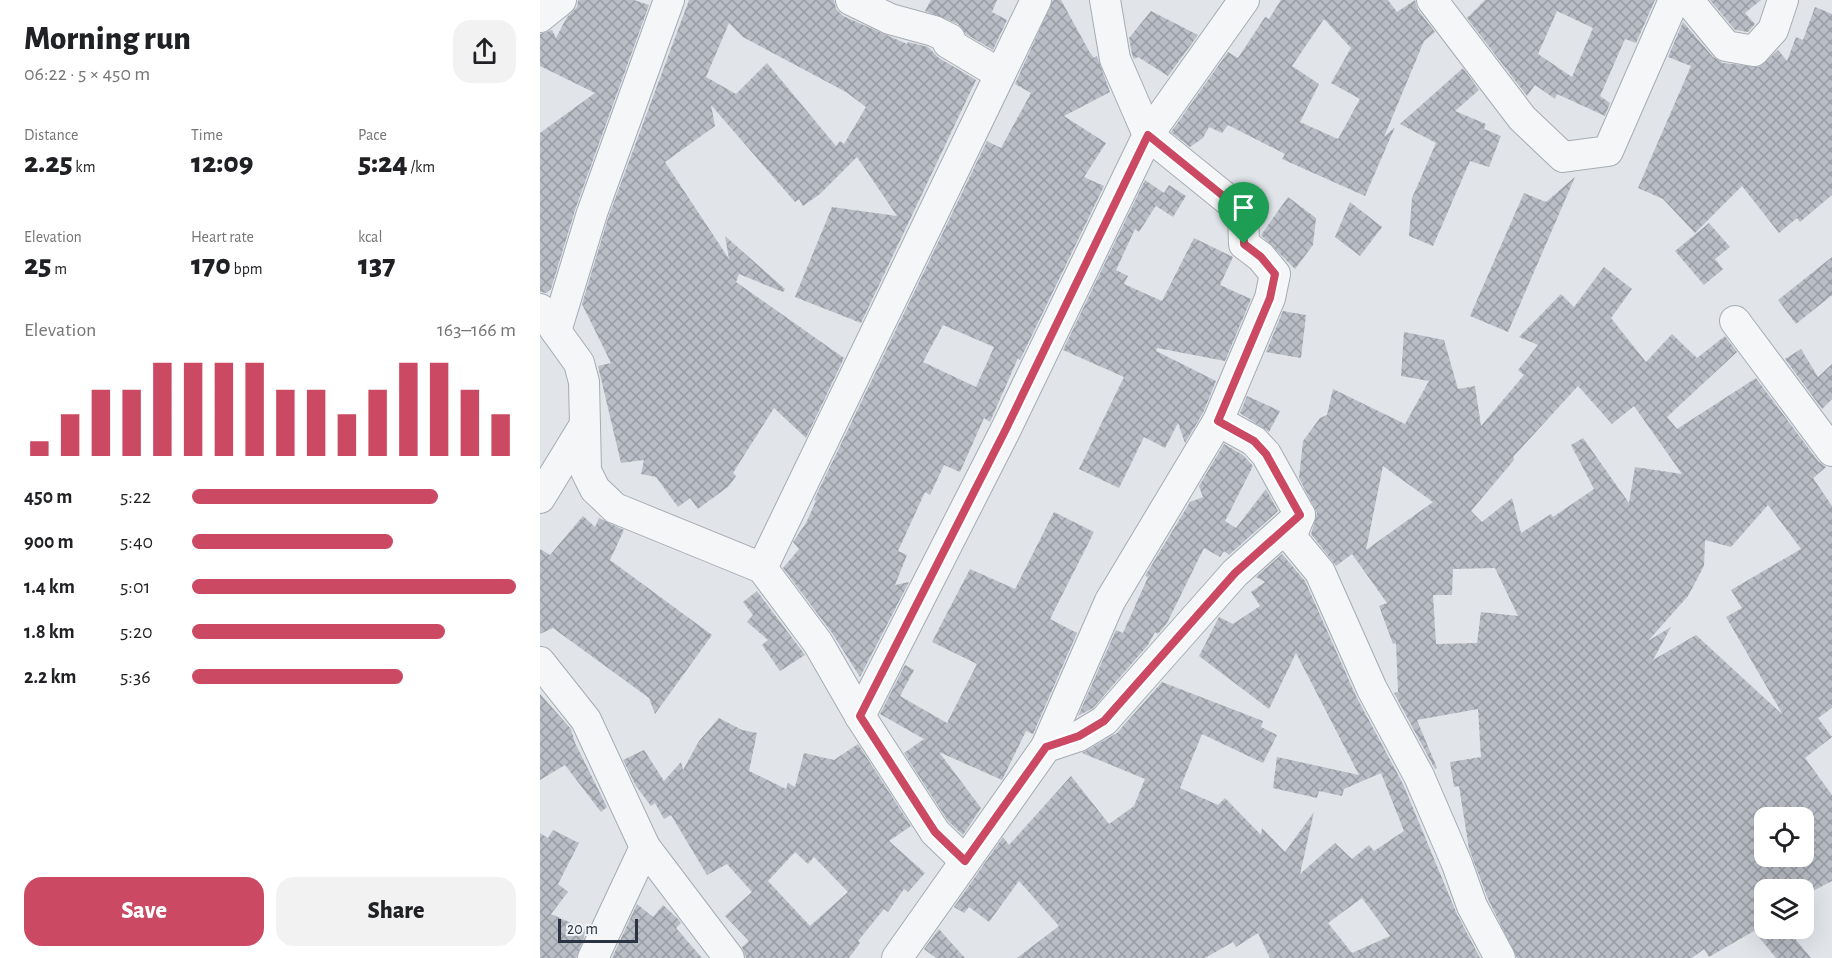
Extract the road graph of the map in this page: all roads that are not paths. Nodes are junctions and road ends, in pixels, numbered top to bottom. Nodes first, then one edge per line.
1 (561, 0) edge
2 (851, 0) edge
3 (1036, 0) edge
4 (1106, 0) edge
5 (1244, 0) edge
6 (1432, 0) edge
7 (1674, 0) edge
8 (1688, 0) edge
9 (1784, 0) edge
10 (664, 2) edge
11 (540, 17) edge
12 (1000, 74) junction
13 (1148, 135) junction
14 (548, 320) edge
15 (1735, 321) dead end
16 (1218, 421) junction
17 (585, 426) junction
18 (1832, 451) edge
19 (540, 498) edge
20 (1300, 515) junction
21 (762, 567) junction
22 (540, 662) edge
23 (860, 716) junction
24 (1046, 747) junction
25 (645, 848) junction
26 (965, 861) junction
27 (593, 958) edge
28 (729, 958) edge
29 (897, 958) edge
30 (1500, 958) edge

1 - 11 street
2 - 12 street
3 - 12 street
4 - 13 street
5 - 13 street
6 - 7 street
8 - 9 street
10 - 14 street
12 - 21 street
13 - 16 street
13 - 23 street
14 - 17 street
15 - 18 street
16 - 20 street
16 - 24 street
17 - 19 street
17 - 21 street
20 - 24 street
20 - 30 street
21 - 23 street
22 - 25 street
23 - 26 street
24 - 26 street
25 - 27 street
25 - 28 street
26 - 29 street

